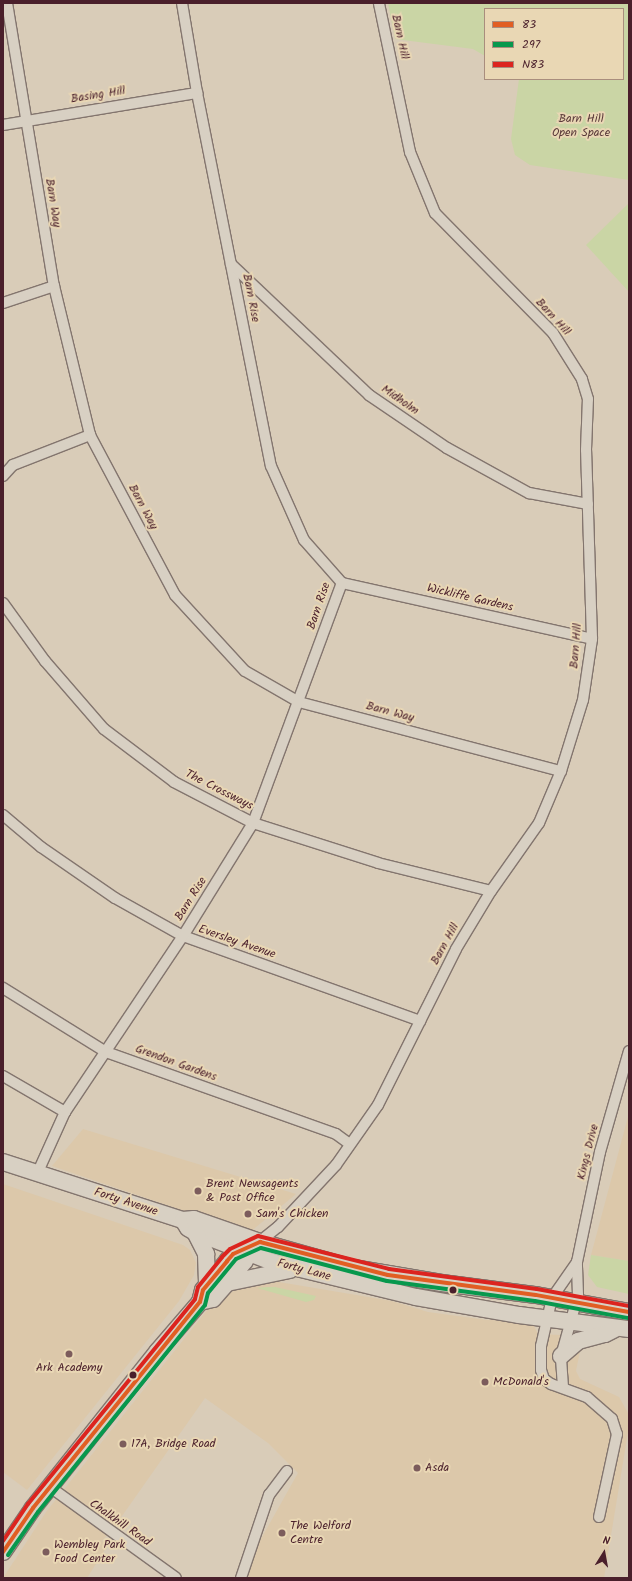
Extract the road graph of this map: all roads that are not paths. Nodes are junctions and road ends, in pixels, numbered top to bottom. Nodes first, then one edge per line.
1 (7, 3) edge
2 (182, 3) edge
3 (379, 3) edge
4 (197, 93) junction
5 (26, 120) junction
6 (3, 125) edge
7 (231, 264) junction
8 (54, 286) junction
9 (3, 303) edge
10 (90, 435) junction
11 (3, 476) edge
12 (588, 504) junction
13 (342, 583) junction
14 (3, 603) edge
15 (592, 639) junction
16 (299, 702) junction
17 (561, 771) junction
18 (3, 815) edge
19 (253, 823) junction
20 (491, 891) junction
21 (182, 936) junction
22 (3, 988) edge
23 (420, 1021) junction
24 (629, 1051) edge
25 (106, 1052) junction
26 (3, 1076) edge
27 (65, 1112) junction
28 (350, 1144) junction
29 (3, 1162) edge
30 (37, 1174) junction
31 (182, 1220) junction
32 (195, 1232) junction
33 (260, 1242) junction
34 (244, 1252) junction
35 (577, 1262) junction
36 (301, 1269) junction
37 (227, 1282) junction
38 (207, 1285) junction
39 (552, 1298) junction
40 (200, 1302) junction
41 (576, 1303) junction
42 (629, 1312) edge
43 (546, 1318) junction
44 (570, 1322) junction
45 (624, 1328) edge
46 (561, 1356) junction
47 (563, 1387) junction
48 (287, 1471) dead end
49 (50, 1487) junction
50 (599, 1517) dead end
51 (3, 1552) edge
52 (176, 1578) edge
53 (241, 1578) edge

1 - 5 street, Barn Way
2 - 4 street, Barn Rise
3 - 12 street, Barn Hill
4 - 5 street, Basing Hill
4 - 7 street, Barn Rise
5 - 6 street, Basing Hill
5 - 8 street, Barn Way
7 - 12 street, Midholm
7 - 13 street, Barn Rise
8 - 9 street
8 - 10 street, Barn Way
10 - 11 street
10 - 16 street, Barn Way
12 - 15 street, Barn Hill
13 - 15 street, Wickliffe Gardens
13 - 16 street, Barn Rise
14 - 19 street, The Crossways
15 - 17 street, Barn Hill
16 - 17 street, Barn Way
16 - 19 street, Barn Rise
17 - 20 street, Barn Hill
18 - 21 street, Eversley Avenue
19 - 20 street, The Crossways
19 - 21 street, Barn Rise
20 - 23 street, Barn Hill
21 - 23 street, Eversley Avenue
21 - 25 street, Barn Rise
22 - 25 street, Grendon Gardens
23 - 28 street, Barn Hill
24 - 35 street, Kings Drive
25 - 27 street, Barn Rise
25 - 28 street, Grendon Gardens
26 - 27 street
27 - 30 street, Barn Rise
28 - 33 street, Barn Hill
29 - 30 main road, Forty Avenue
30 - 31 main road, Forty Avenue
31 - 32 main road, Forty Avenue
31 - 33 main road
32 - 34 main road, Forty Avenue
32 - 38 main road
33 - 34 street, Barn Hill
33 - 39 main road
34 - 36 main road, Forty Lane
34 - 37 main road
34 - 38 main road
35 - 39 street
35 - 41 street
36 - 37 main road
36 - 43 main road, Forty Lane
37 - 40 main road
38 - 40 main road
39 - 41 main road
39 - 43 street
40 - 49 main road
41 - 42 main road
41 - 44 street
43 - 44 main road, Forty Lane
43 - 47 street
44 - 45 main road, Forty Lane
44 - 46 street
45 - 46 main road
46 - 47 street
47 - 50 street
48 - 53 street
49 - 51 main road
49 - 52 street, Chalkhill Road

